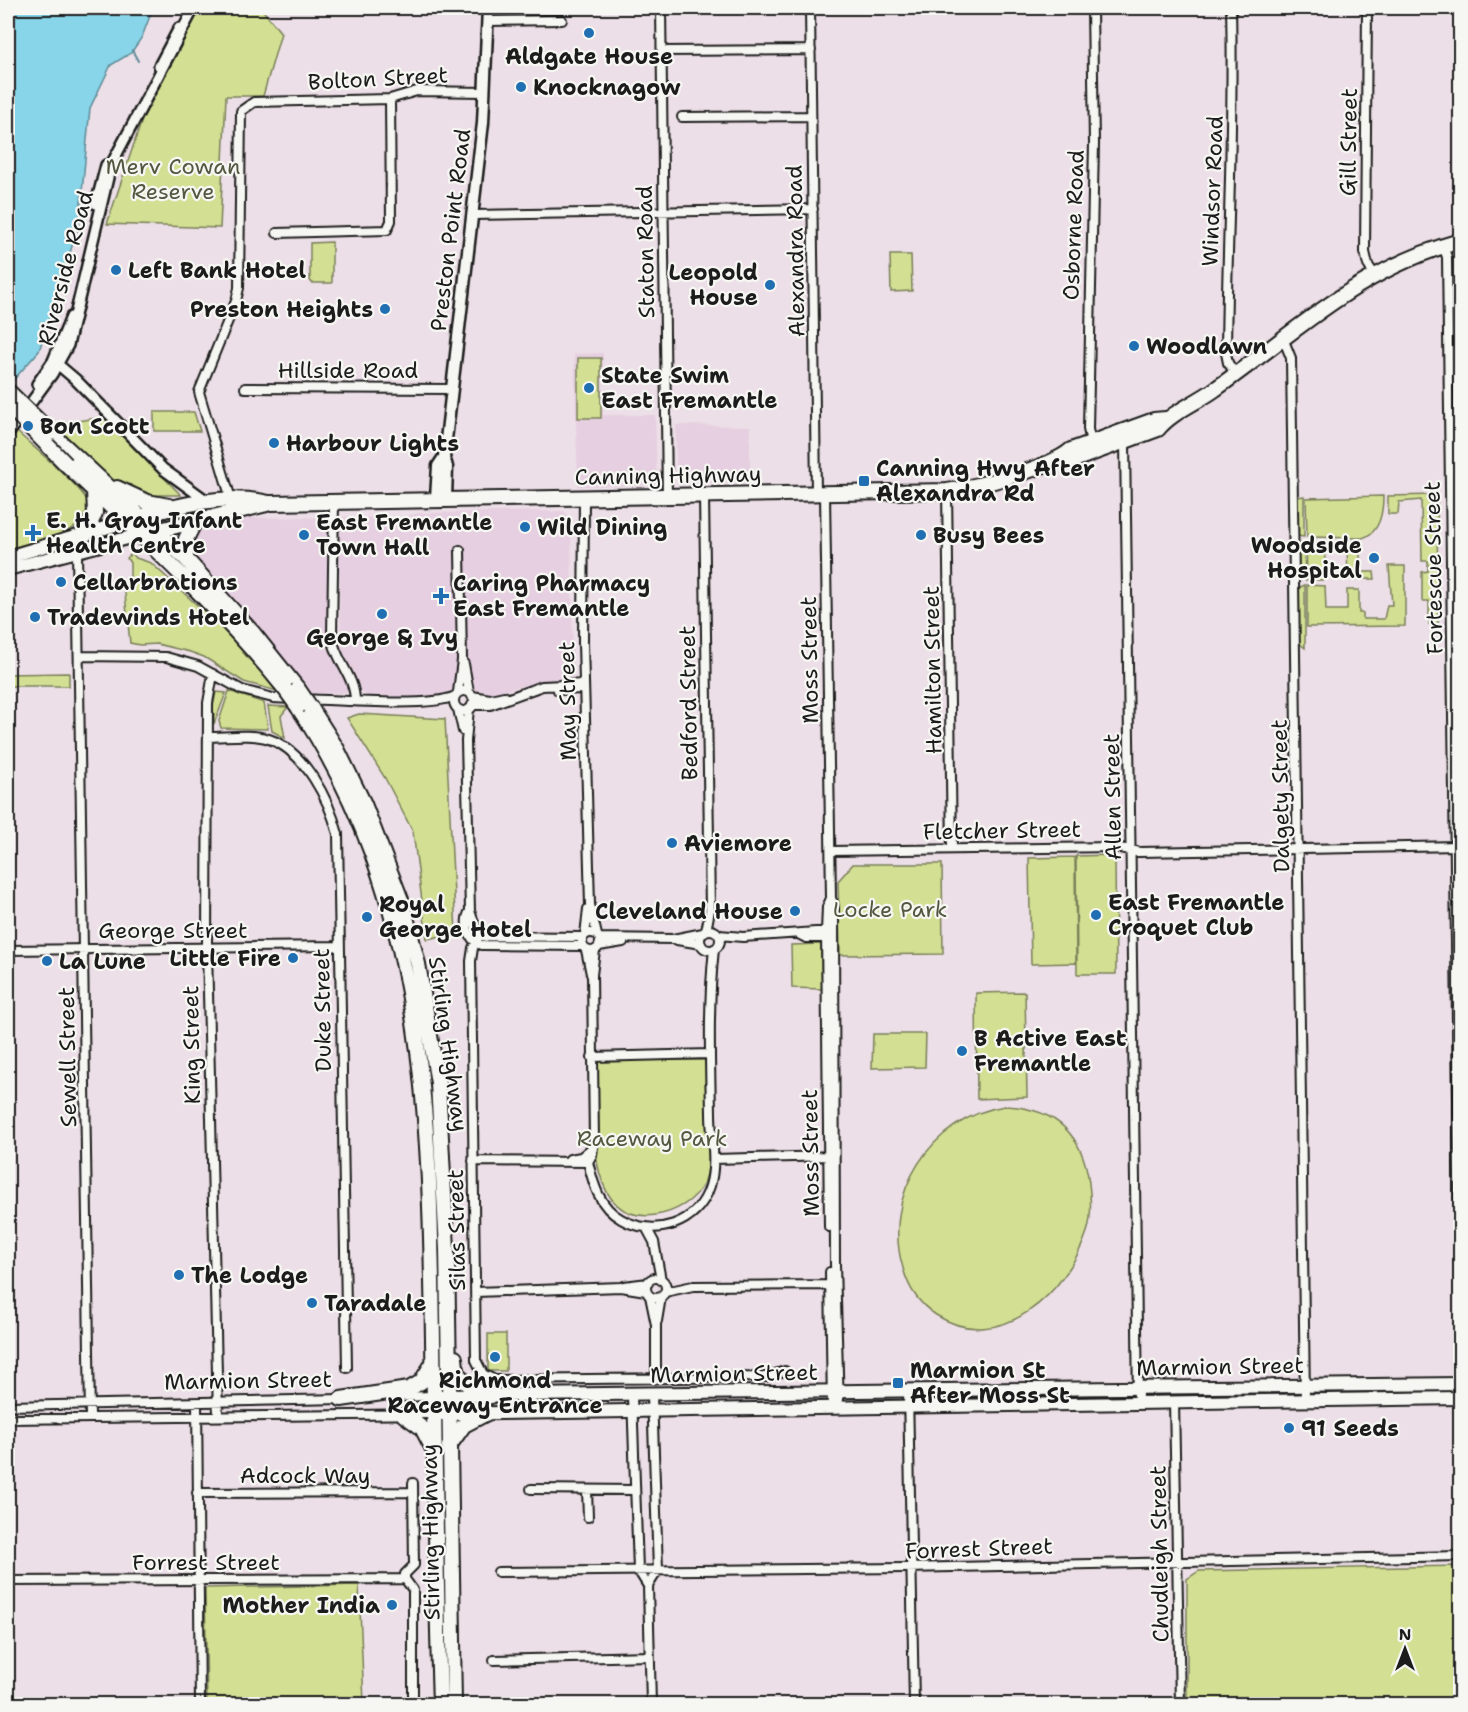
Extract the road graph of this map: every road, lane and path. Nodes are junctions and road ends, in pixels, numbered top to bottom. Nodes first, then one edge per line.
1 (189, 8) edge
2 (194, 8) edge
3 (488, 8) edge
4 (661, 8) edge
5 (810, 8) edge
6 (1092, 8) edge
7 (1231, 8) edge
8 (1368, 8) edge
9 (562, 20) dead end
10 (489, 21) junction
11 (811, 50) junction
12 (662, 51) junction
13 (485, 92) junction
14 (390, 99) junction
15 (812, 116) junction
16 (682, 117) dead end
17 (813, 209) junction
18 (662, 213) junction
19 (472, 215) junction
20 (277, 233) dead end
21 (1461, 241) edge
22 (1443, 246) junction
23 (1374, 274) junction
24 (1283, 338) junction
25 (55, 363) junction
26 (1236, 374) junction
27 (245, 388) dead end
28 (452, 389) junction
29 (8, 391) edge
30 (8, 405) edge
31 (1166, 419) junction
32 (8, 425) edge
33 (8, 434) edge
34 (1125, 442) junction
35 (1091, 443) junction
36 (1062, 458) junction
37 (70, 460) junction
38 (1450, 479) junction
39 (1461, 479) edge
40 (97, 486) junction
41 (947, 491) junction
42 (820, 494) junction
43 (667, 496) junction
44 (704, 496) junction
45 (584, 497) junction
46 (441, 498) junction
47 (231, 500) junction
48 (334, 500) junction
49 (207, 501) junction
50 (271, 503) junction
51 (174, 507) junction
52 (140, 517) junction
53 (195, 521) junction
54 (125, 522) junction
55 (156, 531) junction
56 (86, 534) junction
57 (139, 535) junction
58 (460, 550) dead end
59 (77, 551) junction
60 (8, 557) edge
61 (186, 560) junction
62 (8, 569) edge
63 (79, 658) junction
64 (462, 660) junction
65 (213, 674) junction
66 (584, 687) junction
67 (291, 689) junction
68 (457, 694) junction
69 (471, 694) junction
70 (508, 698) junction
71 (355, 701) junction
72 (416, 702) junction
73 (457, 707) junction
74 (471, 707) junction
75 (305, 708) junction
76 (208, 736) junction
77 (466, 741) junction
78 (1458, 847) edge
79 (952, 849) junction
80 (1299, 849) junction
81 (1131, 850) junction
82 (831, 851) junction
83 (590, 905) junction
84 (710, 909) junction
85 (705, 932) junction
86 (717, 933) junction
87 (829, 935) junction
88 (584, 936) junction
89 (743, 938) junction
90 (673, 939) junction
91 (477, 940) junction
92 (598, 942) junction
93 (339, 946) junction
94 (710, 947) junction
95 (82, 948) junction
96 (584, 948) junction
97 (207, 949) junction
98 (8, 950) edge
99 (592, 975) junction
100 (710, 1054) junction
101 (592, 1057) junction
102 (832, 1156) junction
103 (584, 1159) junction
104 (714, 1159) junction
105 (472, 1161) junction
106 (654, 1229) junction
107 (655, 1246) junction
108 (447, 1249) junction
109 (1461, 1251) edge
110 (663, 1281) junction
111 (833, 1285) junction
112 (693, 1286) junction
113 (649, 1287) junction
114 (476, 1292) junction
115 (663, 1294) junction
116 (656, 1325) junction
117 (434, 1363) junction
118 (347, 1368) dead end
119 (785, 1371) dead end
120 (656, 1379) junction
121 (1461, 1384) edge
122 (1305, 1386) junction
123 (1138, 1387) junction
124 (908, 1391) junction
125 (835, 1392) junction
126 (632, 1395) junction
127 (652, 1395) junction
128 (434, 1396) junction
129 (449, 1396) junction
130 (491, 1396) junction
131 (1461, 1398) edge
132 (341, 1399) junction
133 (1305, 1399) junction
134 (218, 1402) junction
135 (1174, 1402) junction
136 (197, 1403) junction
137 (1138, 1403) junction
138 (90, 1404) junction
139 (8, 1406) edge
140 (909, 1407) junction
141 (835, 1409) junction
142 (632, 1411) junction
143 (654, 1411) junction
144 (487, 1413) junction
145 (434, 1414) junction
146 (449, 1414) junction
147 (404, 1415) junction
148 (197, 1416) junction
149 (218, 1416) junction
150 (90, 1418) junction
151 (8, 1419) edge
152 (449, 1446) junction
153 (435, 1460) junction
154 (531, 1489) dead end
155 (587, 1490) junction
156 (635, 1490) junction
157 (197, 1494) junction
158 (588, 1517) dead end
159 (1461, 1556) edge
160 (1178, 1562) junction
161 (912, 1568) junction
162 (638, 1570) junction
163 (658, 1570) junction
164 (498, 1572) dead end
165 (405, 1579) junction
166 (197, 1580) junction
167 (8, 1581) edge
168 (648, 1586) junction
169 (454, 1651) junction
170 (649, 1656) junction
171 (494, 1660) dead end
172 (200, 1704) edge
173 (414, 1704) edge
174 (440, 1704) edge
175 (454, 1704) edge
176 (459, 1704) edge
177 (651, 1704) edge
178 (914, 1704) edge
179 (1180, 1704) edge

1 - 25 street, Riverside Road
2 - 25 street, Riverside Road
3 - 10 main road, Preston Point Road
4 - 12 street, Staton Road
5 - 11 street, Alexandra Road
6 - 35 street, Osborne Road
7 - 26 street, Windsor Road
8 - 23 street, Gill Street
9 - 10 street
10 - 13 main road, Preston Point Road
11 - 12 street
11 - 15 street, Alexandra Road
12 - 18 street, Staton Road
13 - 14 street, Bolton Street
13 - 19 main road, Preston Point Road
14 - 20 street
14 - 47 street, Bolton Street
15 - 16 street
15 - 17 street, Alexandra Road
17 - 18 street
17 - 42 street, Alexandra Road
18 - 19 street
18 - 43 street, Staton Road
19 - 28 main road, Preston Point Road
21 - 22 highway, Canning Highway
22 - 23 highway, Canning Highway
22 - 38 street, Fortescue Street
23 - 24 highway, Canning Highway
24 - 26 highway, Canning Highway
24 - 80 street, Dalgety Street
25 - 32 street, Riverside Road
25 - 33 street, Riverside Road
25 - 49 street
26 - 31 highway, Canning Highway
27 - 28 street, Hillside Road
28 - 46 main road, Preston Point Road
29 - 37 highway, Stirling Highway, bridge
30 - 37 highway, Stirling Highway, bridge
31 - 34 highway, Canning Highway
31 - 35 highway, Canning Highway
34 - 36 highway, Canning Highway
34 - 81 street, Allen Street
35 - 36 highway, Canning Highway
36 - 41 highway, Canning Highway
37 - 40 highway, Stirling Highway
38 - 39 street
38 - 78 street, Fortescue Street
40 - 51 highway
40 - 52 highway, Stirling Highway
40 - 54 highway, Stirling Highway
40 - 56 highway
41 - 42 highway, Canning Highway
41 - 79 street, Hamilton Street
42 - 44 highway, Canning Highway
42 - 82 street, Moss Street
43 - 44 highway, Canning Highway
43 - 45 highway, Canning Highway
44 - 84 street, Bedford Street
45 - 46 highway, Canning Highway
45 - 66 street, May Street
46 - 48 highway, Canning Highway
47 - 49 highway, Canning Highway
47 - 50 highway, Canning Highway
48 - 50 highway, Canning Highway
48 - 71 street
49 - 51 highway, Canning Highway
50 - 53 highway, Canning Highway
51 - 52 highway, Canning Highway
52 - 54 highway, Canning Highway
52 - 55 highway, Stirling Highway
53 - 55 highway, Canning Highway
53 - 61 highway
54 - 56 main road, Canning Highway
54 - 57 highway, Stirling Highway
55 - 57 highway, Canning Highway
55 - 61 highway, Stirling Highway
56 - 60 main road, Canning Highway
57 - 59 main road, Canning Highway
57 - 67 highway, Stirling Highway
58 - 64 street
59 - 62 main road, Canning Highway
59 - 63 street, Sewell Street
61 - 67 highway, Stirling Highway
63 - 65 street
63 - 95 street, Sewell Street
64 - 68 street
64 - 69 street
65 - 71 street
65 - 76 street, King Street
66 - 70 street
66 - 83 street, May Street
67 - 75 highway, Stirling Highway, bridge
68 - 69 street
68 - 72 street
68 - 73 street, Silas Street
69 - 70 street
69 - 74 street, Silas Street
70 - 74 street
71 - 72 street
72 - 73 street
73 - 74 street
73 - 77 street, Silas Street
74 - 77 street, Silas Street
75 - 108 highway, Stirling Highway
75 - 117 highway, Stirling Highway
76 - 93 street, Duke Street
76 - 97 street, King Street
77 - 91 street, Silas Street
78 - 80 street, Fletcher Street
78 - 109 street, Fortescue Street
79 - 81 street, Fletcher Street
79 - 82 street, Fletcher Street
80 - 81 street, Fletcher Street
80 - 122 street, Dalgety Street
81 - 123 street, Allen Street
82 - 87 street, Moss Street
83 - 88 street, May Street
83 - 92 street, May Street
84 - 85 street, Bedford Street
84 - 86 street, Bedford Street
85 - 86 street
85 - 90 street
85 - 94 street, Bedford Street
86 - 89 street
86 - 94 street, Bedford Street
87 - 89 street
87 - 102 street, Moss Street
88 - 91 street
88 - 92 street
88 - 96 street, May Street
89 - 94 street
90 - 92 street
90 - 94 street
91 - 96 street
91 - 105 street, Silas Street
92 - 96 street
92 - 99 street, May Street
93 - 97 street, George Street
93 - 118 street, Duke Street
94 - 100 street
95 - 97 street, George Street
95 - 98 street, George Street
95 - 138 street, Sewell Street
96 - 99 street
97 - 134 street, King Street
99 - 101 street
100 - 101 street
100 - 104 street
101 - 103 street
102 - 104 street
102 - 111 street, Moss Street
103 - 105 street
103 - 106 street
104 - 106 street
105 - 114 street, Silas Street
106 - 107 street
106 - 107 street
107 - 110 street
107 - 113 street
108 - 129 highway, Stirling Highway
108 - 130 highway
110 - 112 street
110 - 113 street
110 - 115 street
111 - 112 street
111 - 125 street, Moss Street
112 - 115 street
113 - 114 street
113 - 115 street
113 - 116 street
114 - 120 street, Silas Street
115 - 116 street
116 - 120 street
117 - 128 highway, Stirling Highway
117 - 132 highway
119 - 120 street
121 - 122 main road, Marmion Street
122 - 123 main road, Marmion Street
122 - 133 street, Dalgety Street
123 - 124 main road, Marmion Street
123 - 137 street, Allen Street
124 - 125 main road, Marmion Street
124 - 140 street
125 - 127 main road, Marmion Street
125 - 141 street, Moss Street
126 - 127 main road, Marmion Street
126 - 130 main road, Marmion Street
126 - 142 street
127 - 143 street
128 - 129 main road, Marmion Street
128 - 132 street, Marmion Street
128 - 145 highway, Stirling Highway
129 - 130 main road, Marmion Street
129 - 146 highway, Stirling Highway
131 - 133 main road, Marmion Street
132 - 134 street, Marmion Street
133 - 135 main road, Marmion Street
134 - 136 street, Marmion Street
134 - 149 street, King Street
135 - 137 main road, Marmion Street
135 - 160 street, Chudleigh Street
136 - 138 street, Marmion Street
136 - 148 street
137 - 140 main road, Marmion Street
138 - 139 street, Marmion Street
138 - 150 street, Sewell Street
140 - 141 main road, Marmion Street
140 - 161 street
141 - 143 main road, Marmion Street
142 - 143 main road, Marmion Street
142 - 144 main road, Marmion Street
142 - 156 street
143 - 163 street
144 - 146 main road, Marmion Street
144 - 152 highway
145 - 146 main road, Marmion Street
145 - 147 street, Marmion Street
145 - 153 highway, Stirling Highway
146 - 152 highway, Stirling Highway
147 - 149 street, Marmion Street
147 - 153 highway
148 - 149 street, Marmion Street
148 - 150 street, Marmion Street
148 - 157 street
150 - 151 street, Marmion Street
152 - 169 highway, Stirling Highway
153 - 174 highway, Stirling Highway
154 - 155 street
155 - 156 street
155 - 158 street
156 - 162 street
157 - 165 street, Adcock Way
157 - 166 street
159 - 160 street, Forrest Street
160 - 161 street, Forrest Street
160 - 179 street, Chudleigh Street
161 - 163 street, Forrest Street
161 - 178 street
162 - 163 street, Forrest Street
162 - 164 street, Forrest Street
162 - 168 street
163 - 168 street
165 - 166 street, Forrest Street
165 - 173 street
166 - 167 street, Forrest Street
166 - 172 street
168 - 170 street
169 - 175 highway, Stirling Highway
169 - 176 highway
170 - 171 street
170 - 177 street

